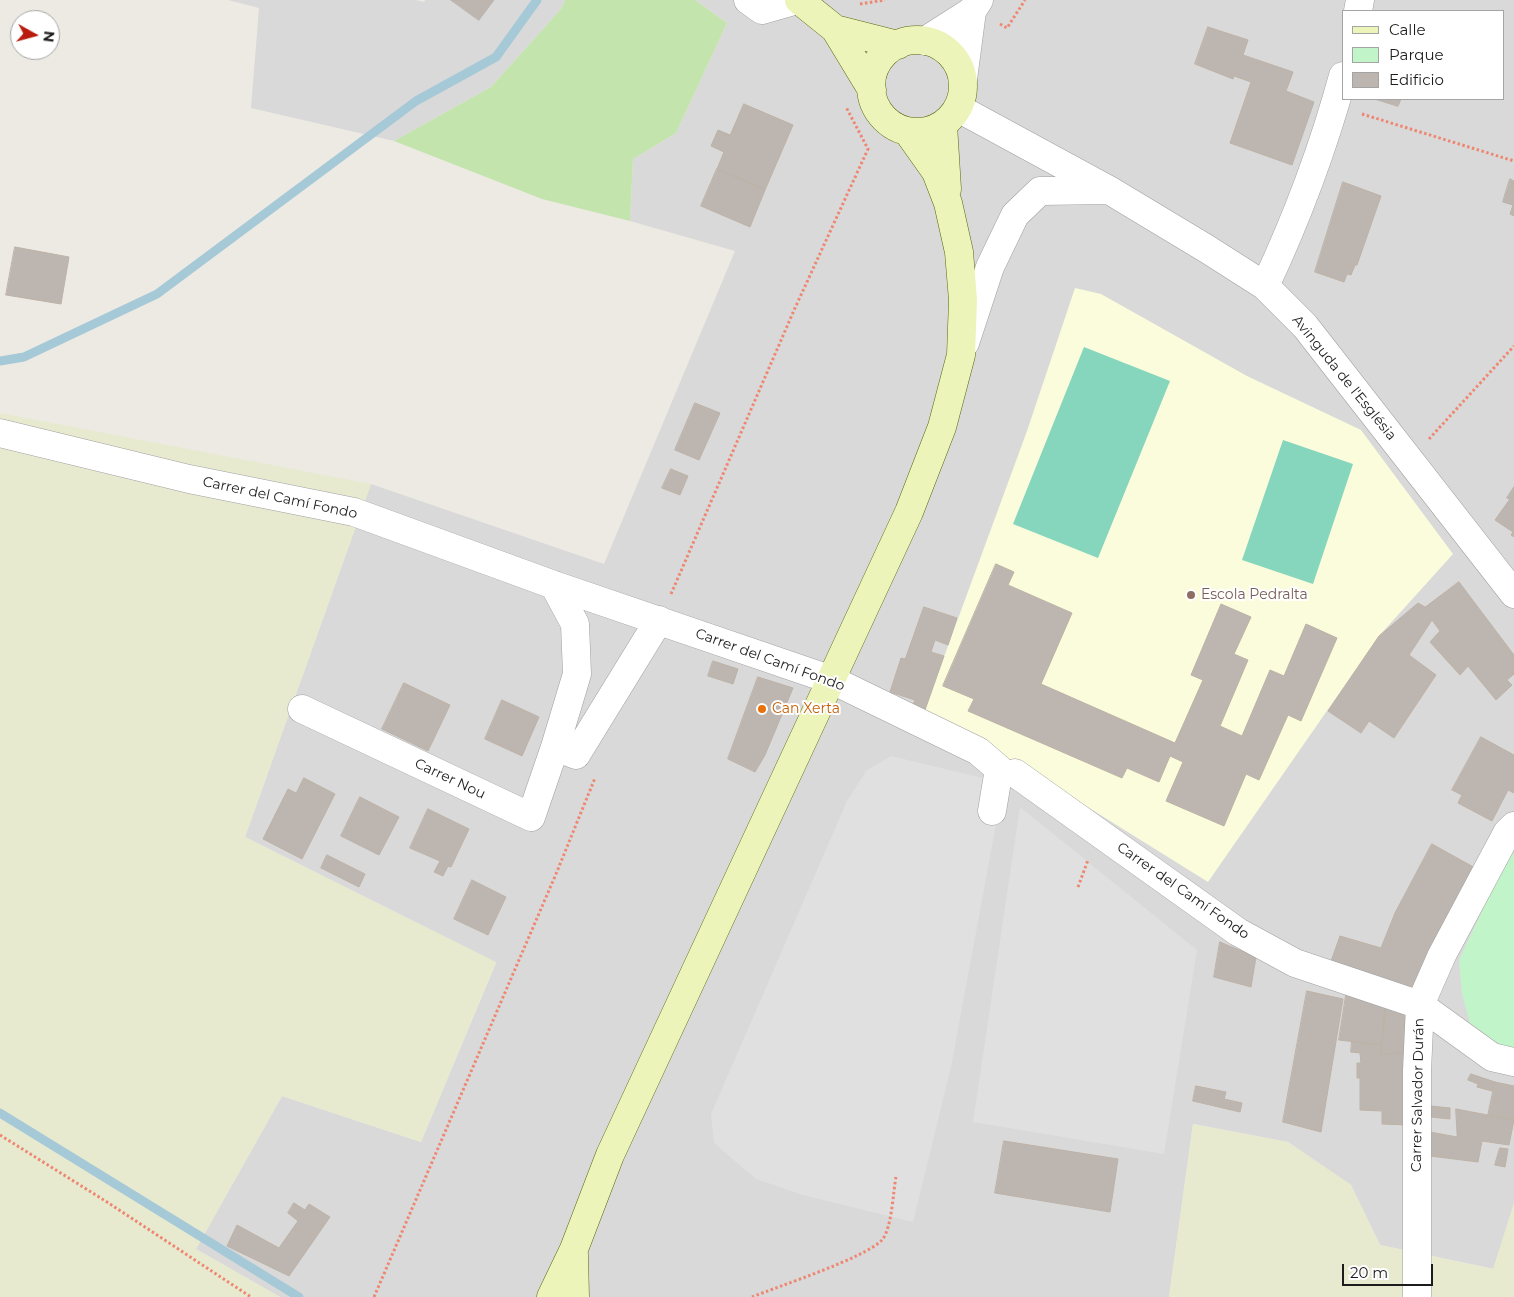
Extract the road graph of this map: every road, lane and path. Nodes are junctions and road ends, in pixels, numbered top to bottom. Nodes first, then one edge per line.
1 (748, 0) edge
2 (798, 0) edge
3 (1025, 0) edge
4 (975, 6) edge
5 (835, 28) junction
6 (1007, 28) dead end
7 (925, 41) junction
8 (898, 45) junction
9 (963, 79) junction
10 (1342, 79) edge
11 (872, 90) junction
12 (1334, 106) junction
13 (950, 116) junction
14 (907, 131) junction
15 (868, 149) dead end
16 (1514, 161) edge
17 (1109, 190) junction
18 (948, 203) junction
19 (1265, 286) junction
20 (1514, 346) edge
21 (961, 355) junction
22 (0, 432) edge
23 (1410, 460) junction
24 (554, 585) junction
25 (1514, 594) edge
26 (659, 620) junction
27 (832, 680) junction
28 (302, 709) dead end
29 (555, 747) junction
30 (1015, 773) dead end
31 (596, 774) dead end
32 (992, 810) dead end
33 (1514, 826) edge
34 (1420, 1005) junction
35 (1514, 1062) edge
36 (0, 1135) edge
37 (896, 1176) dead end
38 (574, 1249) junction
39 (251, 1297) edge
40 (374, 1297) edge
41 (551, 1297) edge
42 (575, 1297) edge
43 (752, 1297) edge
44 (1417, 1297) edge

1 - 2 street
2 - 5 street
3 - 6 path
4 - 7 street
4 - 9 street
5 - 8 street
5 - 11 street
7 - 8 street
7 - 9 street
8 - 11 street
9 - 13 street
10 - 12 street
11 - 14 street
12 - 16 path
12 - 19 street
13 - 14 street
13 - 17 street, Avinguda de l'Església
13 - 18 street
14 - 18 street
15 - 26 path
17 - 19 street, Avinguda de l'Església
17 - 21 street
18 - 21 street
19 - 23 street, Avinguda de l'Església
20 - 23 path
21 - 27 street
22 - 24 street, Carrer del Camí Fondo
23 - 25 street, Avinguda de l'Església
24 - 26 street, Carrer del Camí Fondo
24 - 29 street
26 - 27 street, Carrer del Camí Fondo
26 - 29 street
27 - 32 street, Carrer del Camí Fondo
27 - 38 street
28 - 29 street, Carrer Nou
30 - 34 street, Carrer del Camí Fondo
31 - 40 path
33 - 34 street, Carrer Salvador Durán
34 - 35 street, Carrer del Camí Fondo
34 - 44 street, Carrer Salvador Durán
36 - 39 path
37 - 43 path
38 - 41 street
38 - 42 street

